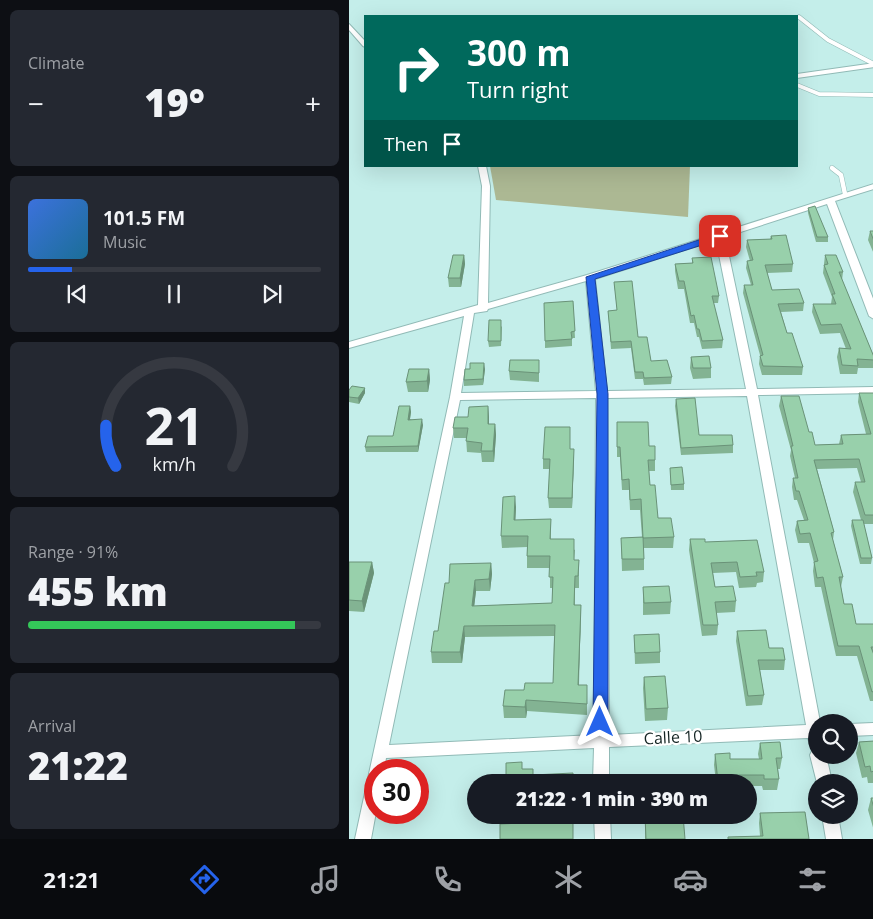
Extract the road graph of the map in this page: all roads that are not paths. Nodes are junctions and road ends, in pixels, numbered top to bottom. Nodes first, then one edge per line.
1 (799, 17) dead end
2 (349, 26) edge
3 (358, 38) junction
4 (349, 39) edge
5 (364, 44) edge
6 (873, 64) edge
7 (798, 76) edge
8 (798, 85) edge
9 (873, 95) edge
10 (482, 167) edge
11 (832, 168) dead end
12 (873, 186) edge
13 (845, 194) junction
14 (830, 199) junction
15 (720, 236) junction
16 (590, 277) junction
17 (860, 280) junction
18 (873, 280) edge
19 (483, 309) junction
20 (469, 313) junction
21 (873, 316) edge
22 (349, 345) edge
23 (751, 390) junction
24 (873, 390) edge
25 (602, 394) junction
26 (455, 397) junction
27 (812, 714) edge
28 (873, 729) edge
29 (858, 730) edge
30 (808, 731) edge
31 (600, 741) junction
32 (380, 752) junction
33 (378, 759) edge
34 (601, 774) edge
35 (366, 824) edge
36 (602, 824) edge
37 (832, 824) edge
38 (363, 839) edge
39 (603, 839) edge
40 (834, 839) edge

1 - 6 lane
2 - 3 street
3 - 4 street
3 - 5 street
6 - 7 street
8 - 9 lane
10 - 19 street
11 - 13 lane
12 - 13 street
13 - 14 street
14 - 15 street
14 - 17 street
15 - 16 street
15 - 23 street
16 - 19 street
16 - 25 street
17 - 18 street
17 - 21 street
19 - 20 street
20 - 22 street
20 - 26 street
23 - 24 street
23 - 25 street
23 - 27 street
25 - 26 street
25 - 31 street
26 - 32 street
28 - 29 street
30 - 31 street, Calle 10
31 - 32 street, Calle 10
31 - 34 street
32 - 33 street
35 - 38 street
36 - 39 street
37 - 40 street

